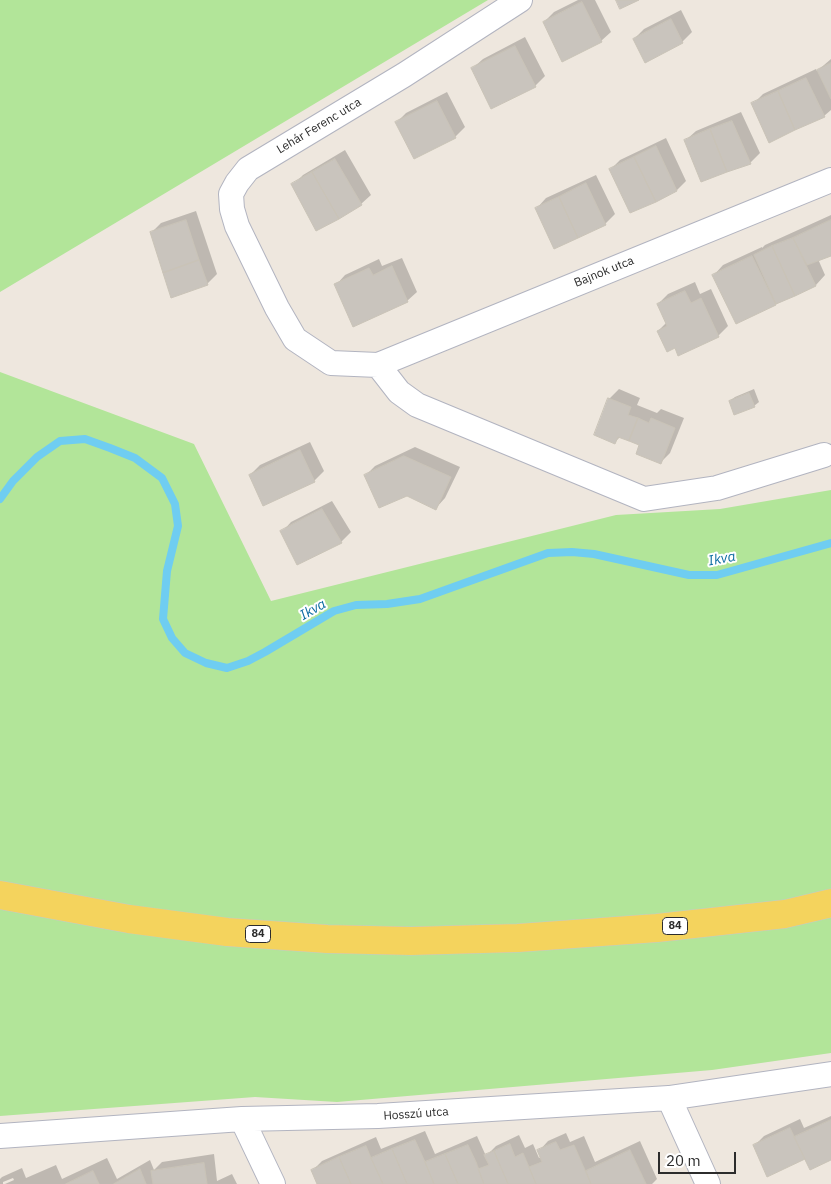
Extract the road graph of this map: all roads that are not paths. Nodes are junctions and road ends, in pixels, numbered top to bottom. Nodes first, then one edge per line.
1 (520, 0) edge
2 (831, 180) edge
3 (277, 308) joint
4 (378, 364) junction
5 (824, 455) dead end
6 (0, 895) edge
7 (831, 903) edge
8 (831, 1074) edge
9 (669, 1098) junction
10 (242, 1119) junction
11 (0, 1136) edge
12 (274, 1184) edge
13 (708, 1184) edge

1 - 3 street, Lehár Ferenc utca
2 - 4 street, Bajnok utca
3 - 4 street, Bajnok utca
4 - 5 street
6 - 7 main road, 84
8 - 9 street, Hosszú utca
9 - 10 street, Hosszú utca
9 - 13 street
10 - 11 street, Hosszú utca
10 - 12 street

